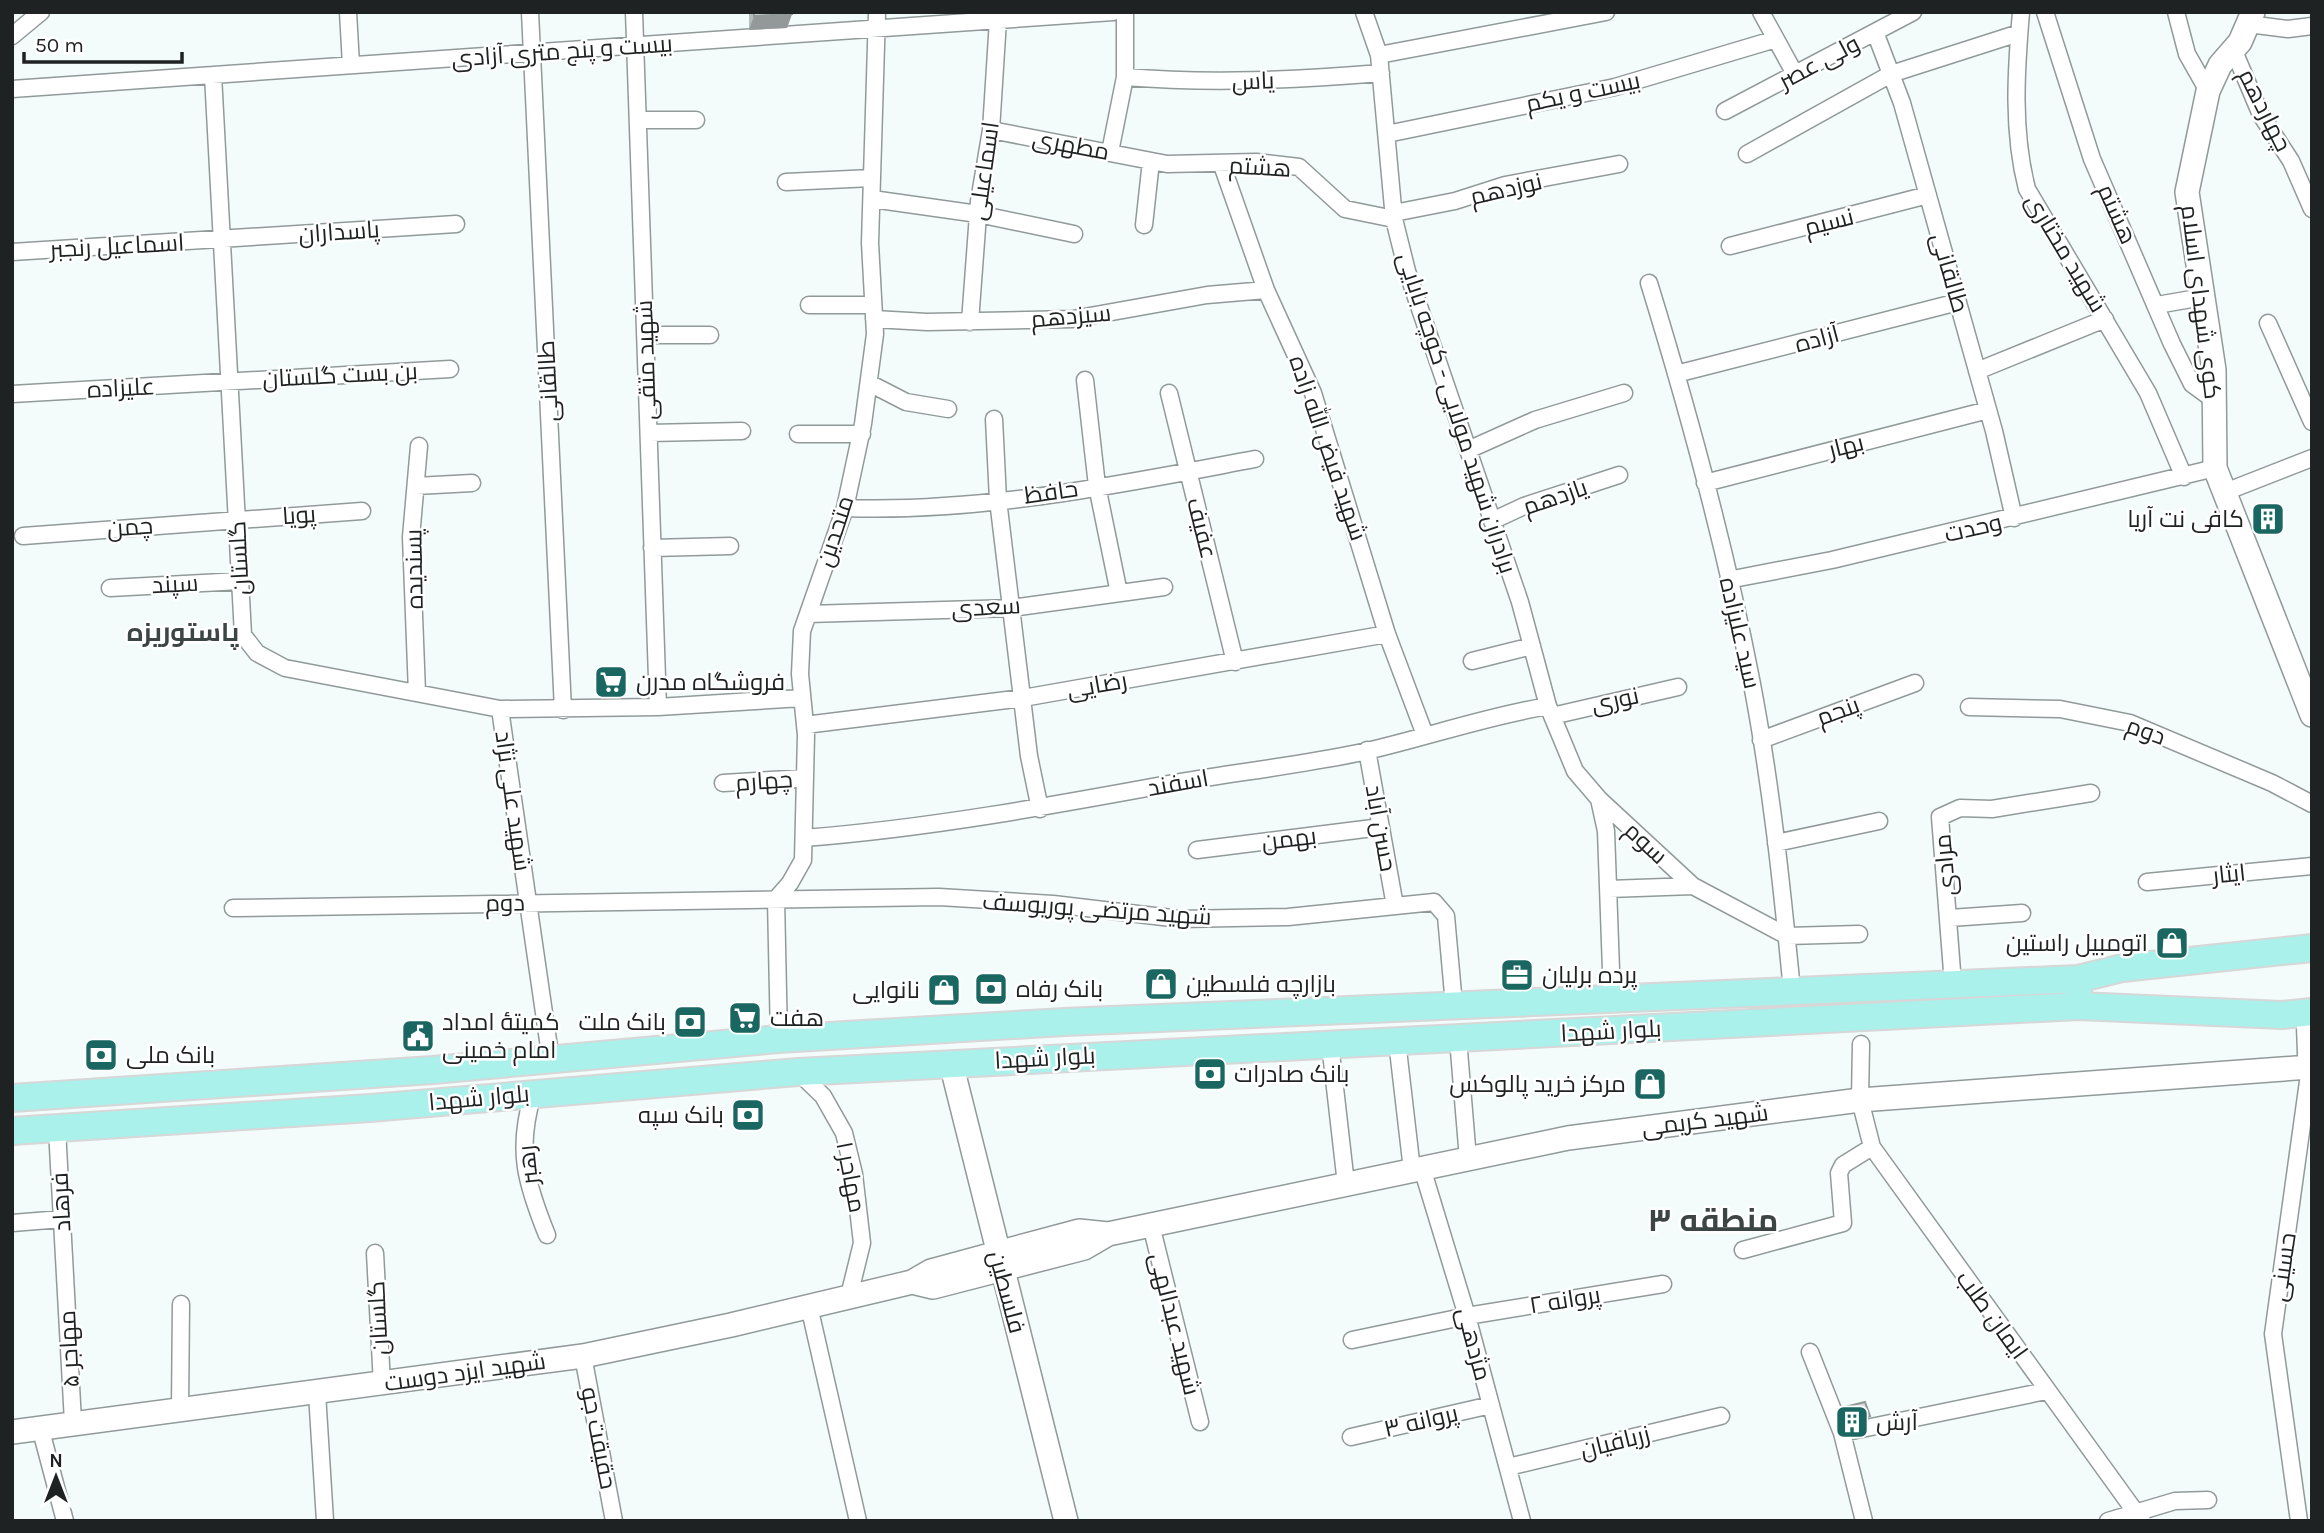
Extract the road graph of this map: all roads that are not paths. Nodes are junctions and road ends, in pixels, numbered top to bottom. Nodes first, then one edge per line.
1 (41, 12) edge
2 (348, 12) edge
3 (530, 12) edge
4 (634, 12) edge
5 (1113, 12) edge
6 (1125, 12) edge
7 (1364, 12) edge
8 (1606, 12) edge
9 (1761, 12) edge
10 (1913, 12) edge
11 (2021, 12) edge
12 (2045, 12) edge
13 (2176, 12) edge
14 (2250, 18) edge
15 (878, 20) edge
16 (998, 20) junction
17 (2312, 26) edge
18 (1875, 32) junction
19 (2019, 33) junction
20 (12, 36) edge
21 (1776, 39) junction
22 (635, 45) junction
23 (2234, 51) junction
24 (532, 53) junction
25 (1379, 55) junction
26 (351, 65) junction
27 (1381, 73) junction
28 (1795, 74) junction
29 (1891, 74) junction
30 (213, 75) junction
31 (1125, 77) junction
32 (12, 89) edge
33 (2208, 91) junction
34 (1724, 111) dead end
35 (638, 120) junction
36 (696, 120) dead end
37 (991, 130) junction
38 (1387, 134) junction
39 (1110, 152) junction
40 (1747, 154) dead end
41 (1151, 161) junction
42 (1619, 164) dead end
43 (1222, 165) junction
44 (872, 178) junction
45 (786, 182) dead end
46 (2308, 187) edge
47 (1928, 195) junction
48 (872, 199) junction
49 (2312, 209) edge
50 (978, 214) junction
51 (1394, 216) junction
52 (457, 224) dead end
53 (1144, 225) dead end
54 (1074, 234) dead end
55 (222, 240) junction
56 (1730, 246) dead end
57 (12, 252) edge
58 (1649, 282) dead end
59 (1266, 290) junction
60 (2203, 297) junction
61 (1958, 302) junction
62 (809, 305) dead end
63 (2157, 305) junction
64 (874, 312) junction
65 (2105, 319) junction
66 (970, 322) junction
67 (2268, 323) dead end
68 (645, 335) junction
69 (710, 335) dead end
70 (450, 369) dead end
71 (1977, 371) junction
72 (1676, 374) junction
73 (1085, 380) dead end
74 (229, 381) junction
75 (869, 383) junction
76 (1169, 393) dead end
77 (1624, 393) dead end
78 (12, 394) edge
79 (2214, 400) junction
80 (948, 409) dead end
81 (1988, 410) junction
82 (994, 419) dead end
83 (2312, 422) edge
84 (742, 431) dead end
85 (649, 433) junction
86 (862, 433) junction
87 (798, 434) dead end
88 (419, 446) dead end
89 (1468, 450) junction
90 (2312, 458) edge
91 (1255, 459) dead end
92 (2215, 468) junction
93 (1188, 471) junction
94 (1619, 474) dead end
95 (2184, 477) junction
96 (472, 483) dead end
97 (1705, 483) junction
98 (416, 486) junction
99 (1097, 486) junction
100 (2225, 492) junction
101 (998, 500) junction
102 (845, 508) junction
103 (362, 511) dead end
104 (2014, 518) junction
105 (237, 519) junction
106 (1492, 521) junction
107 (23, 536) dead end
108 (730, 546) dead end
109 (652, 548) junction
110 (1728, 580) junction
111 (240, 581) junction
112 (1164, 587) dead end
113 (110, 588) dead end
114 (1119, 593) junction
115 (1012, 608) junction
116 (808, 614) junction
117 (1388, 634) junction
118 (1532, 646) junction
119 (1472, 661) dead end
120 (1235, 662) junction
121 (1915, 683) dead end
122 (1678, 687) dead end
123 (417, 693) junction
124 (802, 698) junction
125 (1023, 698) junction
126 (658, 707) junction
127 (1969, 708) dead end
128 (500, 709) junction
129 (563, 710) junction
130 (1550, 711) junction
131 (2312, 715) edge
132 (805, 725) junction
133 (1425, 735) junction
134 (1762, 740) junction
135 (1367, 750) junction
136 (805, 778) junction
137 (723, 783) dead end
138 (2091, 793) dead end
139 (1599, 799) junction
140 (2312, 804) edge
141 (1040, 809) junction
142 (1879, 821) dead end
143 (1381, 827) junction
144 (804, 838) junction
145 (1776, 843) junction
146 (1197, 850) dead end
147 (2312, 866) edge
148 (2147, 882) dead end
149 (1693, 887) junction
150 (1609, 889) junction
151 (776, 899) junction
152 (528, 903) junction
153 (1395, 906) junction
154 (233, 908) dead end
155 (2022, 914) dead end
156 (1950, 918) junction
157 (1859, 934) dead end
158 (1787, 936) junction
159 (2312, 948) edge
160 (2078, 979) junction
161 (2007, 981) junction
162 (1953, 984) junction
163 (1792, 990) junction
164 (1612, 998) junction
165 (1454, 1005) junction
166 (2079, 1006) junction
167 (2008, 1011) junction
168 (2300, 1013) edge
169 (779, 1039) junction
170 (1458, 1039) junction
171 (1397, 1041) junction
172 (1329, 1044) junction
173 (1861, 1044) dead end
174 (551, 1061) junction
175 (951, 1063) junction
176 (2310, 1067) junction
177 (433, 1070) junction
178 (798, 1072) junction
179 (366, 1074) junction
180 (533, 1094) junction
181 (12, 1098) edge
182 (1860, 1100) junction
183 (437, 1102) junction
184 (370, 1108) junction
185 (57, 1129) junction
186 (12, 1132) edge
187 (1872, 1147) junction
188 (1468, 1159) junction
189 (1417, 1169) junction
190 (1346, 1184) junction
191 (62, 1219) junction
192 (12, 1223) edge
193 (1151, 1224) junction
194 (547, 1235) dead end
195 (1743, 1250) dead end
196 (375, 1253) dead end
197 (999, 1261) junction
198 (65, 1275) joint
199 (1663, 1284) dead end
200 (849, 1296) junction
201 (181, 1304) dead end
202 (810, 1306) junction
203 (1467, 1316) junction
204 (1352, 1340) dead end
205 (1810, 1352) dead end
206 (583, 1356) junction
207 (382, 1384) junction
208 (2046, 1391) junction
209 (317, 1393) junction
210 (1491, 1405) junction
211 (180, 1409) junction
212 (1721, 1416) dead end
213 (73, 1422) junction
214 (1200, 1422) dead end
215 (40, 1427) junction
216 (12, 1432) edge
217 (1842, 1433) junction
218 (1351, 1437) dead end
219 (1508, 1467) junction
220 (2208, 1500) dead end
221 (2139, 1517) edge
222 (65, 1521) edge
223 (325, 1521) edge
224 (614, 1521) edge
225 (858, 1521) edge
226 (1066, 1521) edge
227 (1522, 1521) edge
228 (1864, 1521) edge
229 (2108, 1521) edge
230 (2299, 1521) edge

1 - 20 street
2 - 26 street
3 - 24 street, طالقانی
4 - 22 street, شهید متقی
5 - 16 street, بیست و پنج متری آزادی
6 - 31 street
7 - 25 street, برادران شهید مولایی - کوچه بابایی
8 - 25 street
9 - 21 street
10 - 18 street, ولی عصر
11 - 19 street, شهید مختاری
12 - 63 street, هشتم
13 - 33 street
14 - 17 street
14 - 23 main road, کوی شهدای اسلام
15 - 16 street, بیست و پنج متری آزادی
15 - 22 street, بیست و پنج متری آزادی
15 - 44 street, متحدین
16 - 37 street, اسماعیلی
18 - 28 street, ولی عصر
18 - 29 street, طالقانی
19 - 29 street
19 - 65 street, شهید مختاری
21 - 28 street
21 - 38 street, بیست و یکم
22 - 24 street, بیست و پنج متری آزادی
22 - 35 street, شهید متقی
23 - 33 main road, کوی شهدای اسلام
23 - 46 street, چهاردهم
24 - 26 street, بیست و پنج متری آزادی
24 - 129 street, طالقانی
25 - 27 street, برادران شهید مولایی - کوچه بابایی
26 - 30 street, بیست و پنج متری آزادی
27 - 31 street, یاس
27 - 38 street, برادران شهید مولایی - کوچه بابایی
28 - 34 street, ولی عصر
29 - 40 street
29 - 47 street, طالقانی
30 - 32 street, بیست و پنج متری آزادی
30 - 55 street, گلستان
31 - 39 street
33 - 60 main road, کوی شهدای اسلام
35 - 36 street
35 - 68 street, شهید متقی
37 - 39 street, مطهری
37 - 50 street, اسماعیلی
38 - 51 street, برادران شهید مولایی - کوچه بابایی
39 - 41 street, مطهری
41 - 43 street, هشتم
41 - 53 street
42 - 51 street, نوزدهم
43 - 51 street, هشتم
43 - 59 street, شهید فیض الله زاده
44 - 45 street
44 - 48 street, متحدین
46 - 49 street, چهاردهم
47 - 56 street, نسیم
47 - 61 street, طالقانی
48 - 50 street
48 - 64 street, متحدین
50 - 54 street
50 - 66 street, اسماعیلی
51 - 89 street, برادران شهید مولایی - کوچه بابایی
52 - 55 street, پاسداران
55 - 57 street, اسماعیل رنجبر
55 - 74 street, گلستان
58 - 72 street, سید علیزاده
59 - 66 street, سیزدهم
59 - 117 street, شهید فیض الله زاده
60 - 63 street
60 - 79 main road, کوی شهدای اسلام
61 - 71 street, طالقانی
61 - 72 street, آزاده
62 - 64 street, سیزدهم
63 - 79 street, هشتم
64 - 66 street, سیزدهم
64 - 75 street, متحدین
65 - 71 street
65 - 95 street, شهید مختاری
67 - 83 street
68 - 69 street
68 - 85 street, شهید متقی
70 - 74 street, بن بست گلستان
71 - 81 street, طالقانی
72 - 97 street, سید علیزاده
73 - 99 street
74 - 78 street, علیزاده
74 - 105 street, گلستان
75 - 80 street
75 - 86 street, متحدین
76 - 93 street, عفیف
77 - 89 street
79 - 92 main road, کوی شهدای اسلام
81 - 97 street, بهار
81 - 104 street, طالقانی
82 - 101 street
84 - 85 street
85 - 109 street, شهید متقی
86 - 87 street
86 - 102 street, متحدین
88 - 98 street, پسندیده
89 - 106 street, برادران شهید مولایی - کوچه بابایی
90 - 100 street
91 - 93 street, حافظ
92 - 95 street, وحدت
92 - 100 main road, کوی شهدای اسلام
93 - 99 street, حافظ
93 - 120 street, عفیف
94 - 106 street, یازدهم
95 - 104 street, وحدت
96 - 98 street
97 - 110 street, سید علیزاده
98 - 123 street, پسندیده
99 - 101 street, حافظ
99 - 114 street
100 - 131 main road, کوی شهدای اسلام
101 - 102 street, حافظ
101 - 115 street
102 - 116 street, متحدین
103 - 105 street, پویا
104 - 110 street, وحدت
105 - 107 street, چمن
105 - 111 street, گلستان
106 - 118 street, برادران شهید مولایی - کوچه بابایی
108 - 109 street
109 - 126 street, شهید متقی
110 - 134 street, سید علیزاده
111 - 113 street, سپند
111 - 123 street, گلستان
112 - 114 street, سعدی
114 - 115 street, سعدی
115 - 116 street, سعدی
115 - 125 street
116 - 124 street, متحدین
117 - 120 street, رضایی
117 - 133 street, شهید فیض الله زاده
118 - 119 street
118 - 130 street, برادران شهید مولایی - کوچه بابایی
120 - 125 street, رضایی
121 - 134 street, پنجم
122 - 130 street, نوری
123 - 128 street, گلستان
124 - 126 street, گلستان
124 - 132 street, متحدین
125 - 132 street, رضایی
125 - 141 street
126 - 129 street, گلستان
127 - 140 street, دوم
128 - 129 street, گلستان
128 - 152 street, شهید علی نژاد
130 - 133 street, اسفند
130 - 139 street, برادران شهید مولایی - کوچه بابایی
132 - 136 street, متحدین
133 - 135 street, اسفند
134 - 145 street, سید علیزاده
135 - 141 street, اسفند
135 - 143 street, حسن آباد
136 - 137 street, چهارم
136 - 144 street, متحدین
138 - 156 street, مرادی
139 - 149 street, سوم
139 - 150 street
141 - 144 street, اسفند
142 - 145 street
143 - 146 street, بهمن
143 - 153 street, حسن آباد
144 - 151 street, متحدین
145 - 158 street, سید علیزاده
147 - 148 street, ایثار
149 - 150 street
149 - 158 street
150 - 164 street
151 - 152 street, دوم
151 - 153 street, شهید مرتضی پوریوسف
151 - 169 street
152 - 154 street, دوم
152 - 174 street, شهید علی نژاد
153 - 165 street, شهید مرتضی پوریوسف
155 - 156 street
156 - 162 street, مرادی
157 - 158 street
158 - 163 street, سید علیزاده
159 - 160 main road, بلوار شهدا
160 - 161 main road, بلوار شهدا
160 - 166 main road
161 - 162 main road, بلوار شهدا
161 - 167 main road
162 - 163 main road, بلوار شهدا
163 - 164 main road, بلوار شهدا
164 - 165 main road, بلوار شهدا
165 - 169 main road, بلوار شهدا
166 - 167 main road, بلوار شهدا
166 - 168 main road, بلوار شهدا
167 - 170 main road, بلوار شهدا
168 - 176 main road, حسینی
169 - 174 main road, بلوار شهدا
170 - 171 main road, بلوار شهدا
170 - 188 street
171 - 172 main road, بلوار شهدا
171 - 189 street, مژدهی
172 - 175 main road, بلوار شهدا
172 - 190 street
173 - 182 street, ایمان طلب
174 - 177 main road, بلوار شهدا
175 - 178 main road, بلوار شهدا
175 - 197 main road, فلسطین
176 - 182 main road, شهید کریمی
176 - 230 street, حسینی
177 - 179 main road, بلوار شهدا
177 - 183 main road
178 - 180 main road, بلوار شهدا
178 - 200 street, مهاجر ۱
179 - 181 main road, بلوار شهدا
179 - 184 main road
180 - 183 main road, بلوار شهدا
180 - 194 street, رهبر
182 - 187 street, ایمان طلب
182 - 188 main road, شهید کریمی
183 - 184 main road, بلوار شهدا
184 - 185 main road, بلوار شهدا
185 - 186 main road, بلوار شهدا
185 - 191 street, فرهاد
187 - 195 street
187 - 208 street, ایمان طلب
188 - 189 main road, شهید کریمی
189 - 190 main road, شهید کریمی
189 - 203 street, مژدهی
190 - 193 main road, شهید کریمی
191 - 192 street
191 - 198 street, فرهاد
193 - 197 main road, شهید کریمی
193 - 214 street, شهید عبدالهی
196 - 207 street, گلستان
197 - 200 main road, شهید ایزد دوست
197 - 226 main road, فلسطین
198 - 213 street, مهاجر ۵
199 - 203 street, پروانه ۲
200 - 202 main road, شهید ایزد دوست
201 - 211 street
202 - 206 main road, شهید ایزد دوست
202 - 225 street
203 - 204 street, پروانه ۲
203 - 210 street, مژدهی
205 - 217 street
206 - 207 main road, شهید ایزد دوست
206 - 224 street, حقیقت جو
207 - 209 main road, شهید ایزد دوست
208 - 217 street
208 - 221 street, ایمان طلب
209 - 211 main road, شهید ایزد دوست
209 - 223 street
210 - 218 street, پروانه ۳
210 - 219 street, مژدهی
211 - 213 main road, شهید ایزد دوست
212 - 219 street, زربافیان
213 - 215 main road, شهید ایزد دوست
215 - 216 main road, شهید ایزد دوست
215 - 222 street
217 - 228 street
219 - 227 street, مژدهی
220 - 221 street
221 - 229 street

